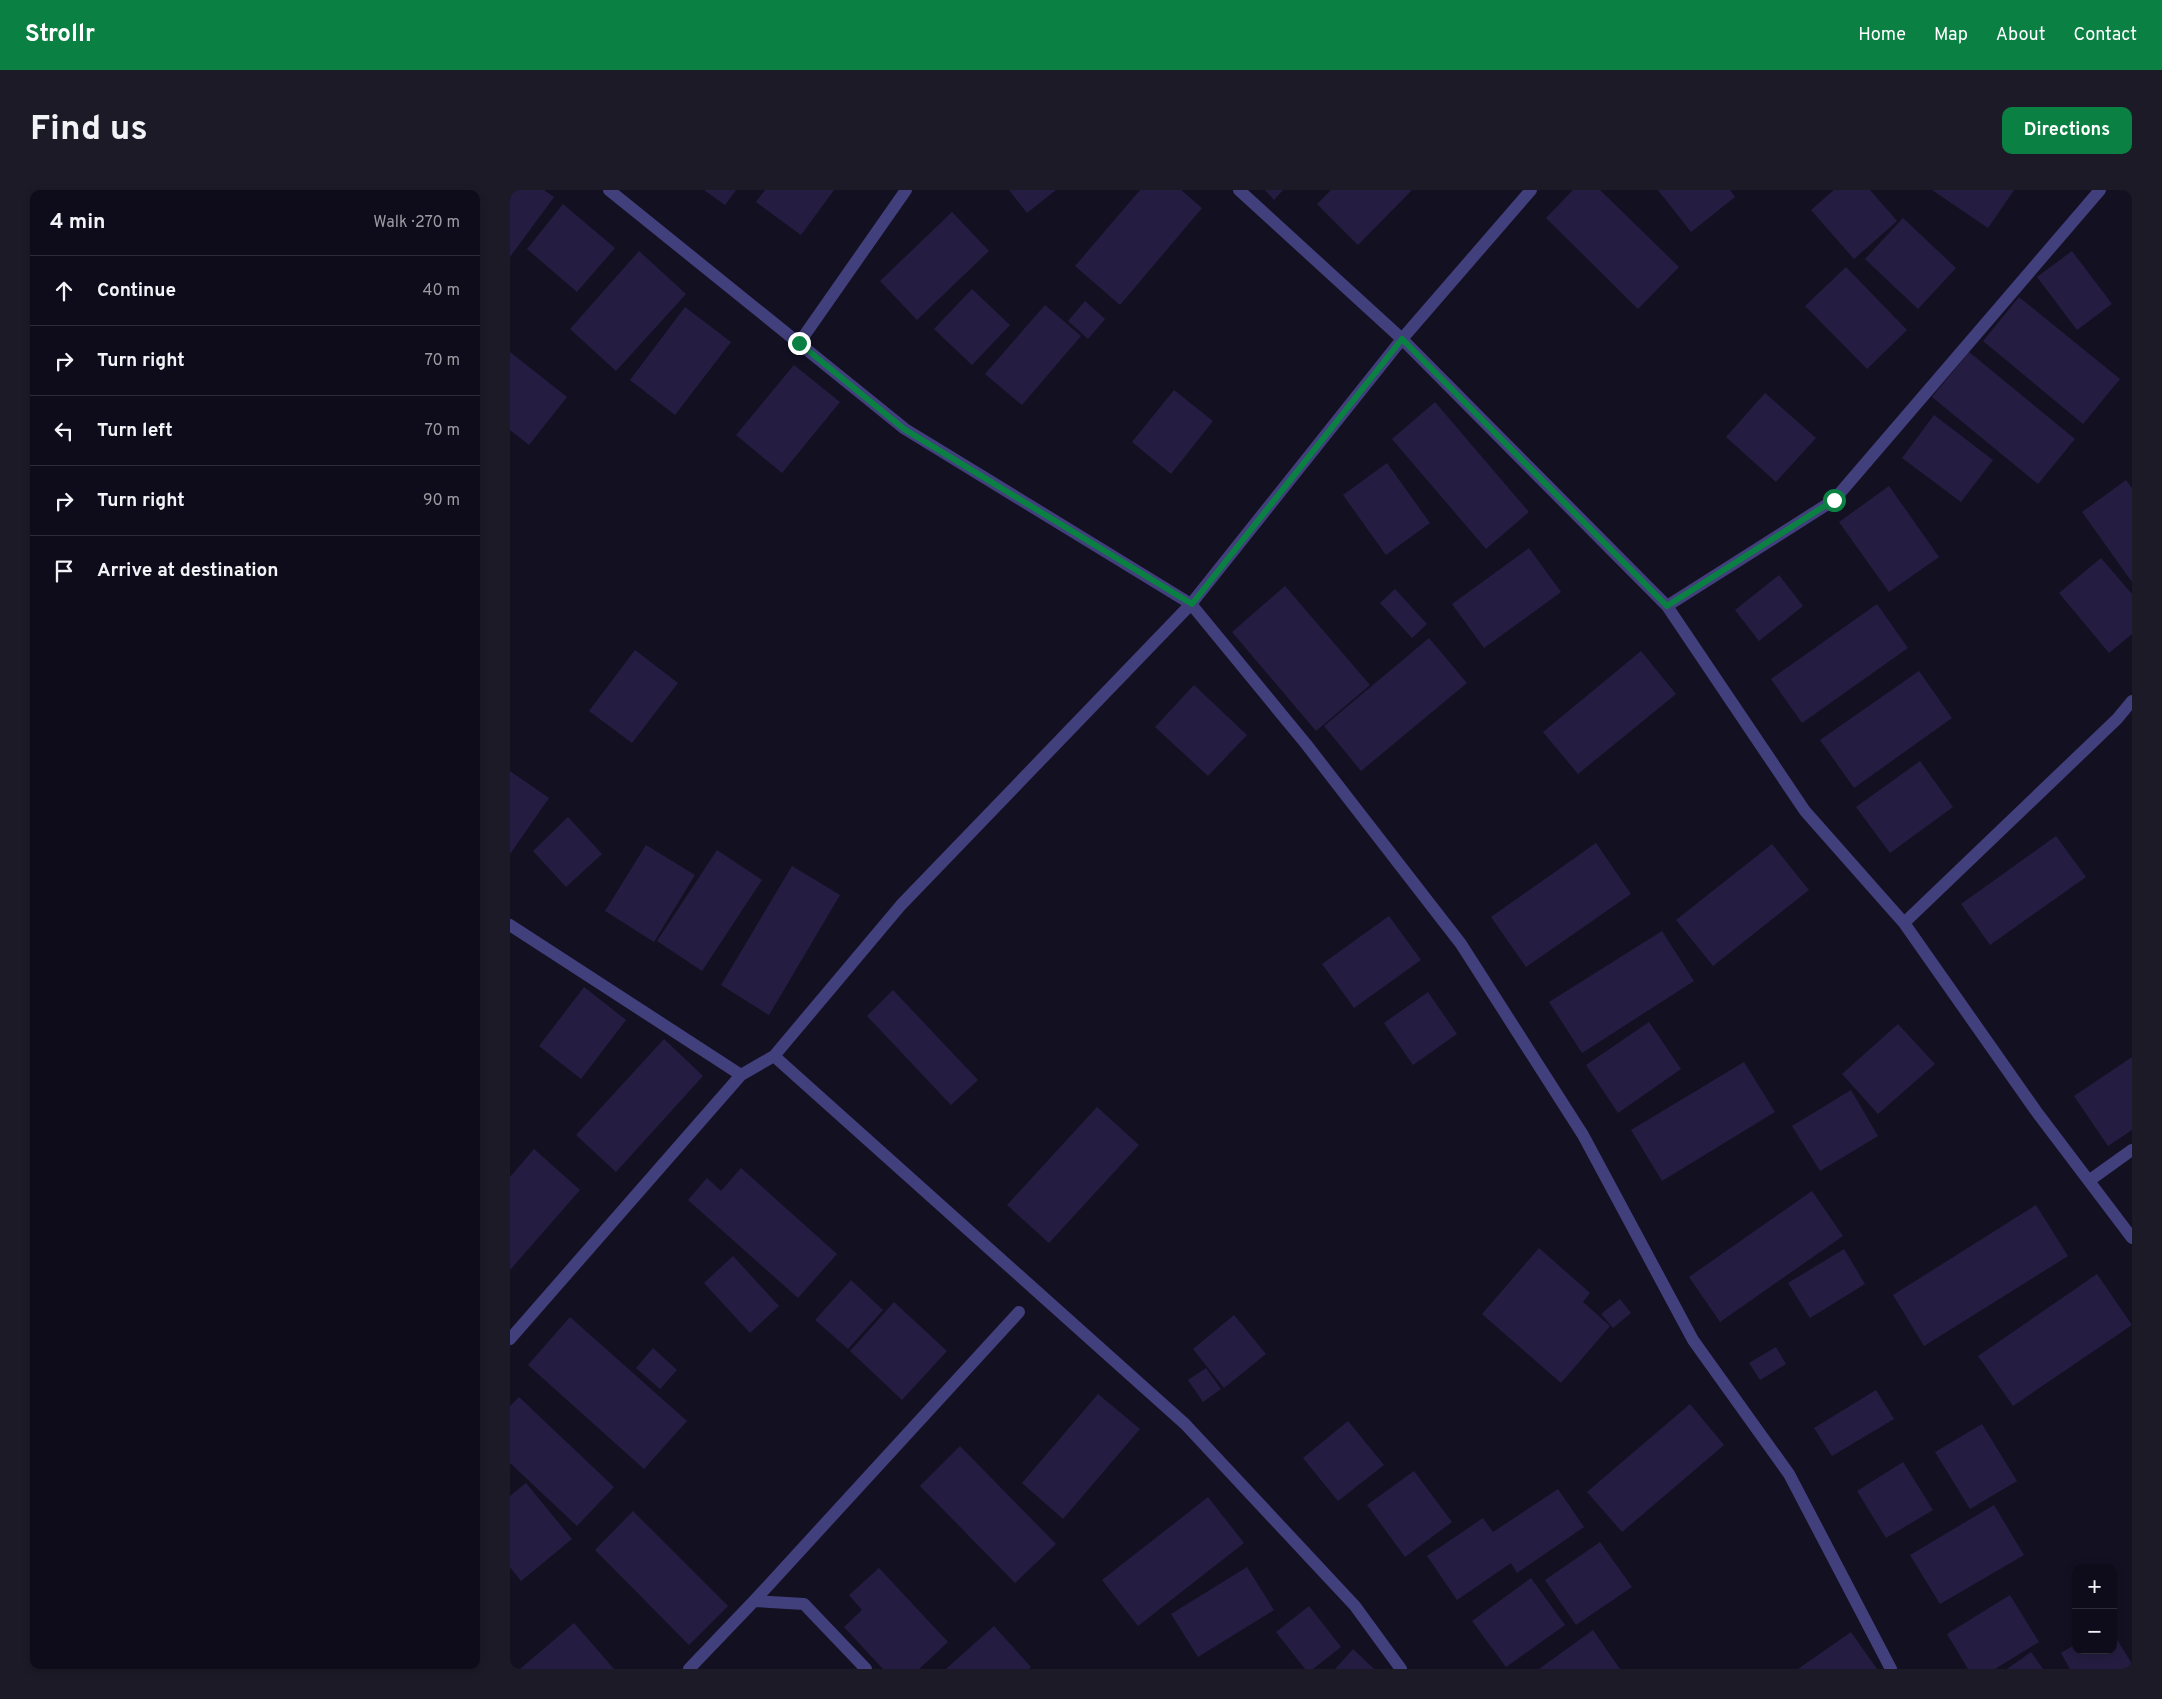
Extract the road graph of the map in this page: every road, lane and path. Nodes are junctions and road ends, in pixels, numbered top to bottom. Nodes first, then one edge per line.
1 (609, 190) edge
2 (906, 190) edge
3 (1239, 190) edge
4 (1531, 190) edge
5 (2100, 190) edge
6 (1402, 339) junction
7 (799, 343) junction
8 (1192, 604) junction
9 (1667, 606) junction
10 (2132, 700) edge
11 (1904, 923) junction
12 (510, 925) edge
13 (774, 1056) junction
14 (741, 1075) junction
15 (2132, 1150) edge
16 (2090, 1180) junction
17 (2132, 1238) edge
18 (1019, 1312) dead end
19 (510, 1339) edge
20 (754, 1601) junction
21 (689, 1669) edge
22 (866, 1669) edge
23 (1401, 1669) edge
24 (1891, 1669) edge

1 - 7 street
2 - 7 street
3 - 6 street
4 - 6 street
5 - 9 street
6 - 8 street
6 - 9 street
7 - 8 street
8 - 13 street
8 - 24 street
9 - 11 street
10 - 11 street
11 - 16 street
12 - 14 street
13 - 14 street
13 - 23 street
14 - 19 street
15 - 16 street
16 - 17 street
18 - 20 street
20 - 21 street
20 - 22 street

